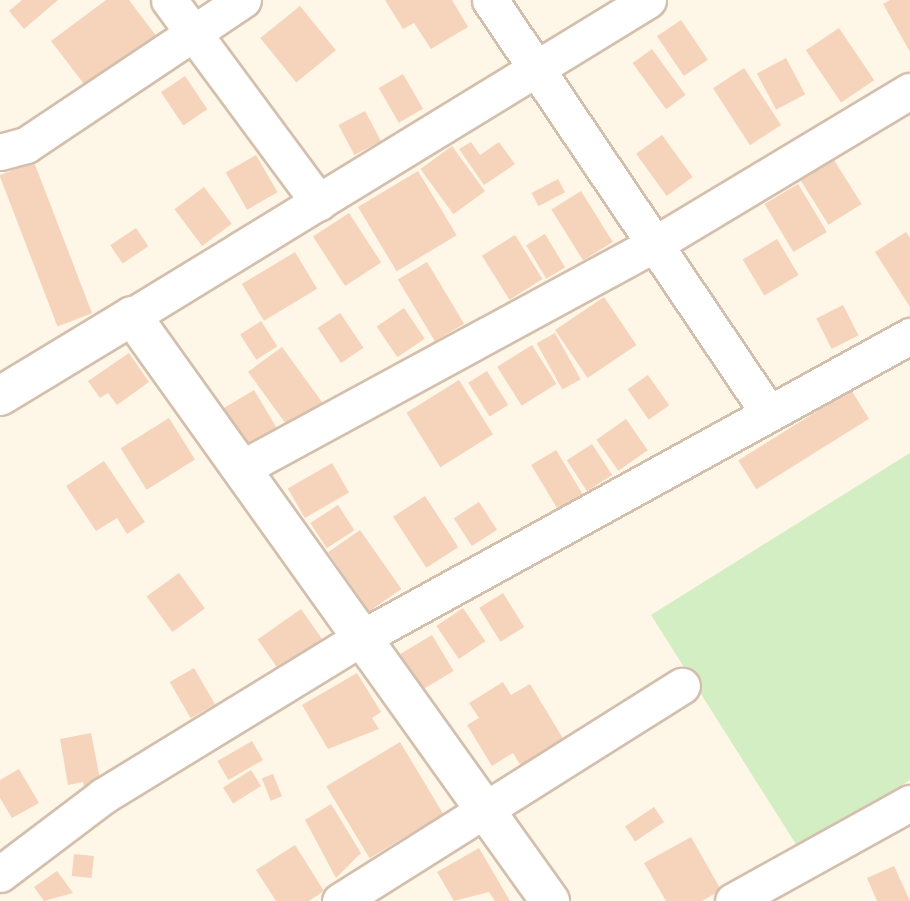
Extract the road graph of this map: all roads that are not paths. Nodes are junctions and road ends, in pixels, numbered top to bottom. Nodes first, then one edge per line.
1 (169, 0) edge
2 (243, 0) edge
3 (490, 0) edge
4 (648, 0) edge
5 (194, 30) junction
6 (538, 69) junction
7 (910, 91) edge
8 (0, 152) edge
9 (319, 203) junction
10 (655, 244) junction
11 (132, 316) junction
12 (910, 336) edge
13 (0, 396) edge
14 (769, 414) junction
15 (244, 467) junction
16 (360, 638) junction
17 (682, 686) dead end
18 (910, 803) edge
19 (482, 809) junction
20 (0, 874) edge
21 (340, 901) edge
22 (550, 901) edge
23 (733, 901) edge

1 - 5 street
2 - 5 street
3 - 6 street
4 - 6 street
5 - 8 street
5 - 9 street
6 - 9 street
6 - 10 street
7 - 10 street
9 - 11 street
10 - 14 street
10 - 15 street
11 - 13 street
11 - 15 street
12 - 14 street
14 - 16 street
15 - 16 street
16 - 19 street
16 - 20 street
17 - 19 street
18 - 23 street
19 - 21 street
19 - 22 street

